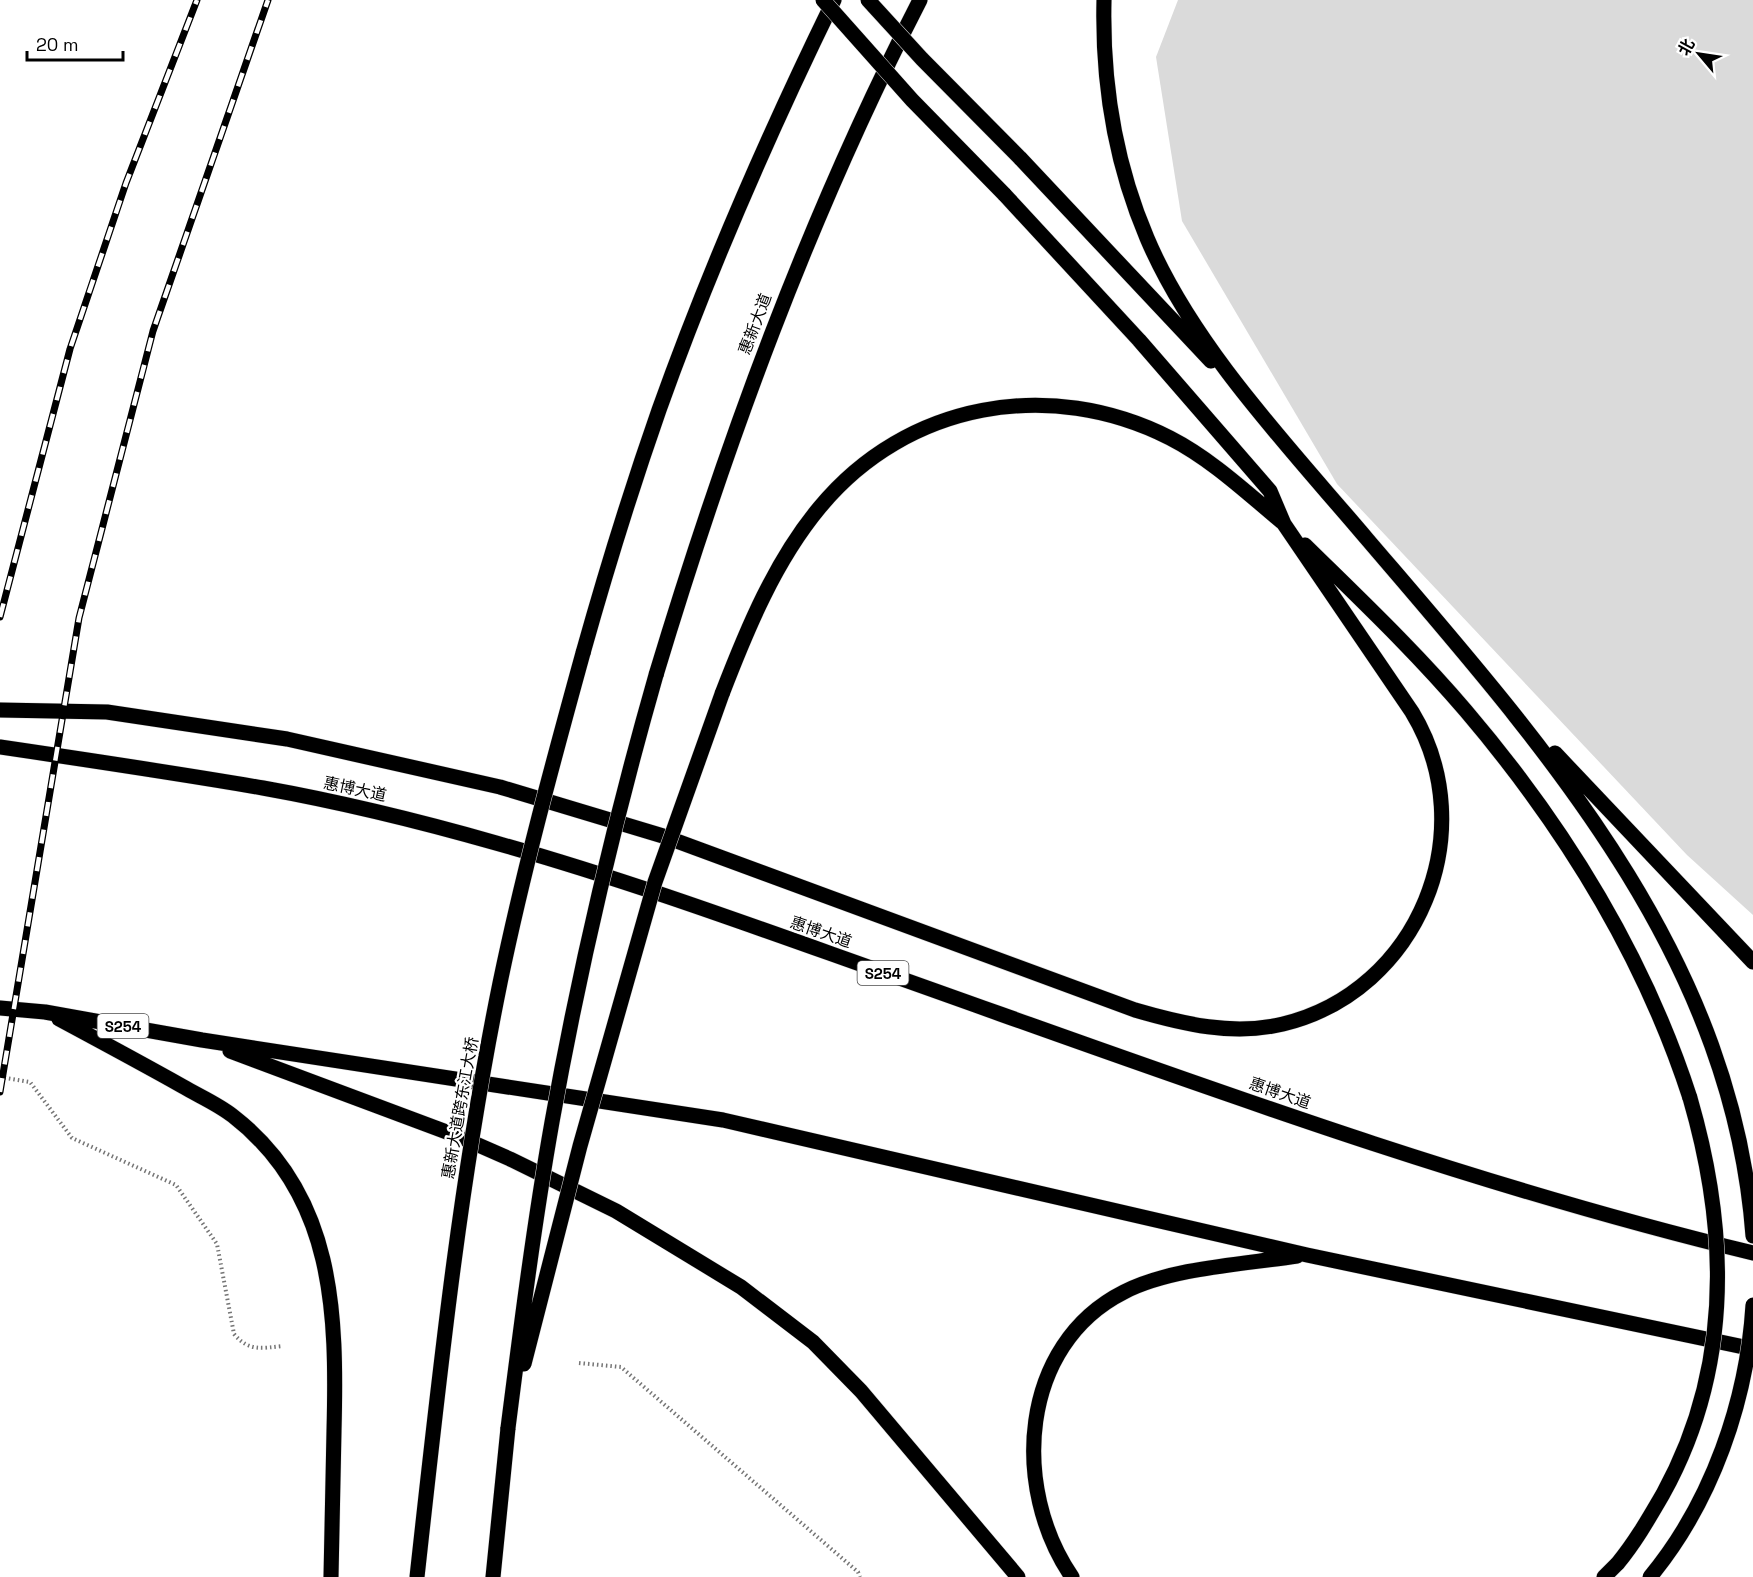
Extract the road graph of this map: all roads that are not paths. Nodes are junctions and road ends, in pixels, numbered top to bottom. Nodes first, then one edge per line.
1 (824, 0) edge
2 (834, 0) edge
3 (868, 0) edge
4 (920, 0) edge
5 (1104, 0) edge
6 (1261, 413) junction
7 (1284, 524) junction
8 (1505, 701) junction
9 (0, 710) edge
10 (0, 747) edge
11 (1753, 962) edge
12 (0, 1008) edge
13 (45, 1011) junction
14 (201, 1040) junction
15 (1753, 1236) edge
16 (1753, 1253) edge
17 (1307, 1255) junction
18 (1753, 1305) edge
19 (1753, 1350) edge
20 (508, 1428) junction
21 (331, 1577) edge
22 (417, 1577) edge
23 (493, 1577) edge
24 (1018, 1577) edge
25 (1072, 1577) edge
26 (1604, 1577) edge
27 (1650, 1577) edge

1 - 7 main road, bridge
2 - 22 main road, 惠新大道跨东江大桥, bridge
3 - 6 main road, bridge
4 - 20 main road, 惠新大道, bridge
5 - 6 main road
6 - 8 main road
7 - 9 main road
7 - 20 main road, bridge
7 - 26 main road, bridge
8 - 11 main road
8 - 15 main road
10 - 16 main road, 惠博大道 / S254
12 - 13 main road, S254
13 - 14 main road, S254
13 - 21 main road
14 - 17 main road, S254
14 - 24 main road
17 - 19 main road, S254
17 - 25 main road
18 - 27 main road, bridge
20 - 23 main road

